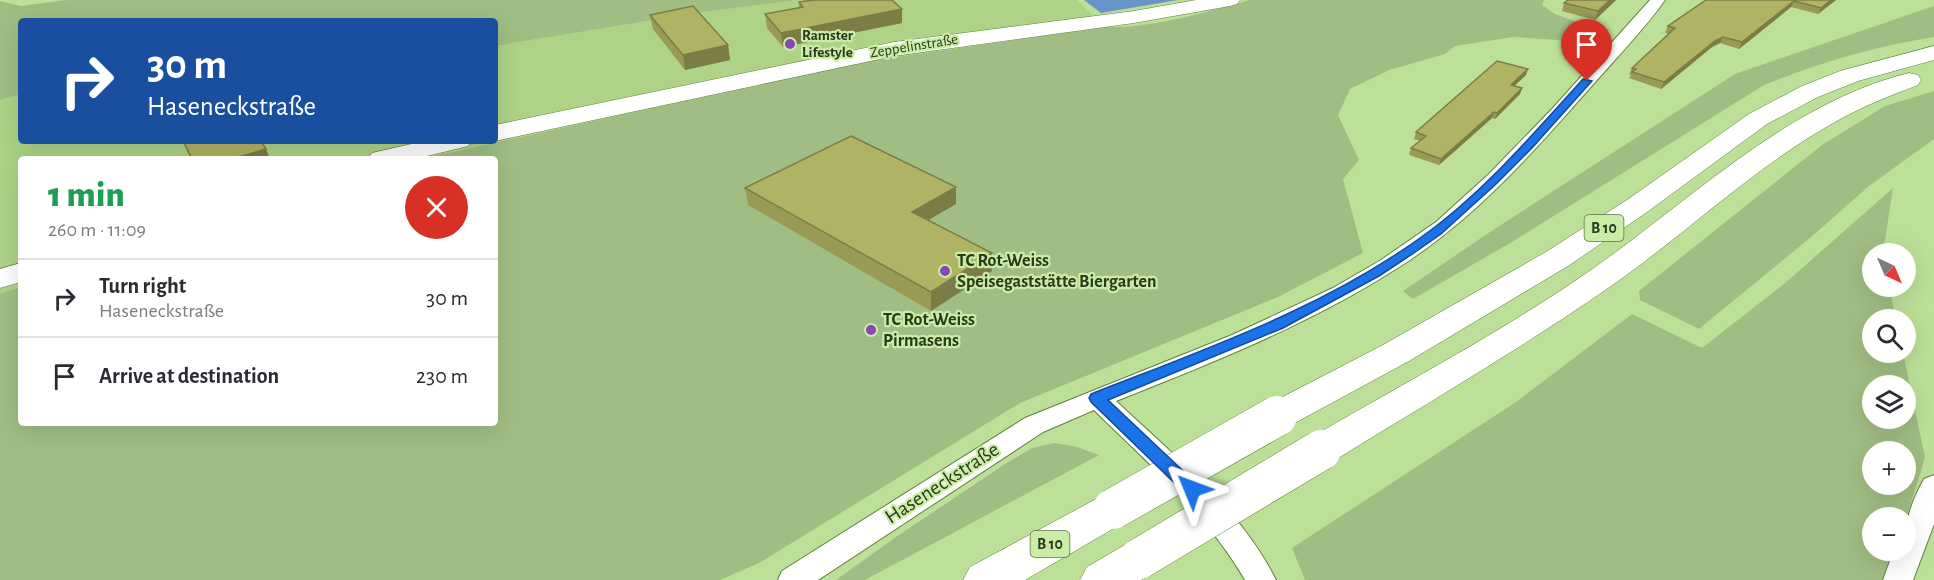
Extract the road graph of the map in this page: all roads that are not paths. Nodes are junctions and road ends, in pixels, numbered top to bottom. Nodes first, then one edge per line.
1 (1230, 0) edge
2 (1658, 0) edge
3 (1934, 53) edge
4 (1934, 73) edge
5 (498, 132) edge
6 (446, 144) edge
7 (394, 156) edge
8 (18, 273) edge
9 (0, 279) edge
10 (1097, 398) junction
11 (1934, 486) edge
12 (1121, 569) edge
13 (793, 580) edge
14 (986, 580) edge
15 (1261, 580) edge
16 (1898, 580) edge

1 - 5 street, Zeppelinstraße
2 - 10 street, Haseneckstraße
3 - 14 highway, B 10, bridge
4 - 12 highway, B 10, bridge
6 - 7 street
8 - 9 street
10 - 13 street, Haseneckstraße
10 - 15 street
11 - 16 street

